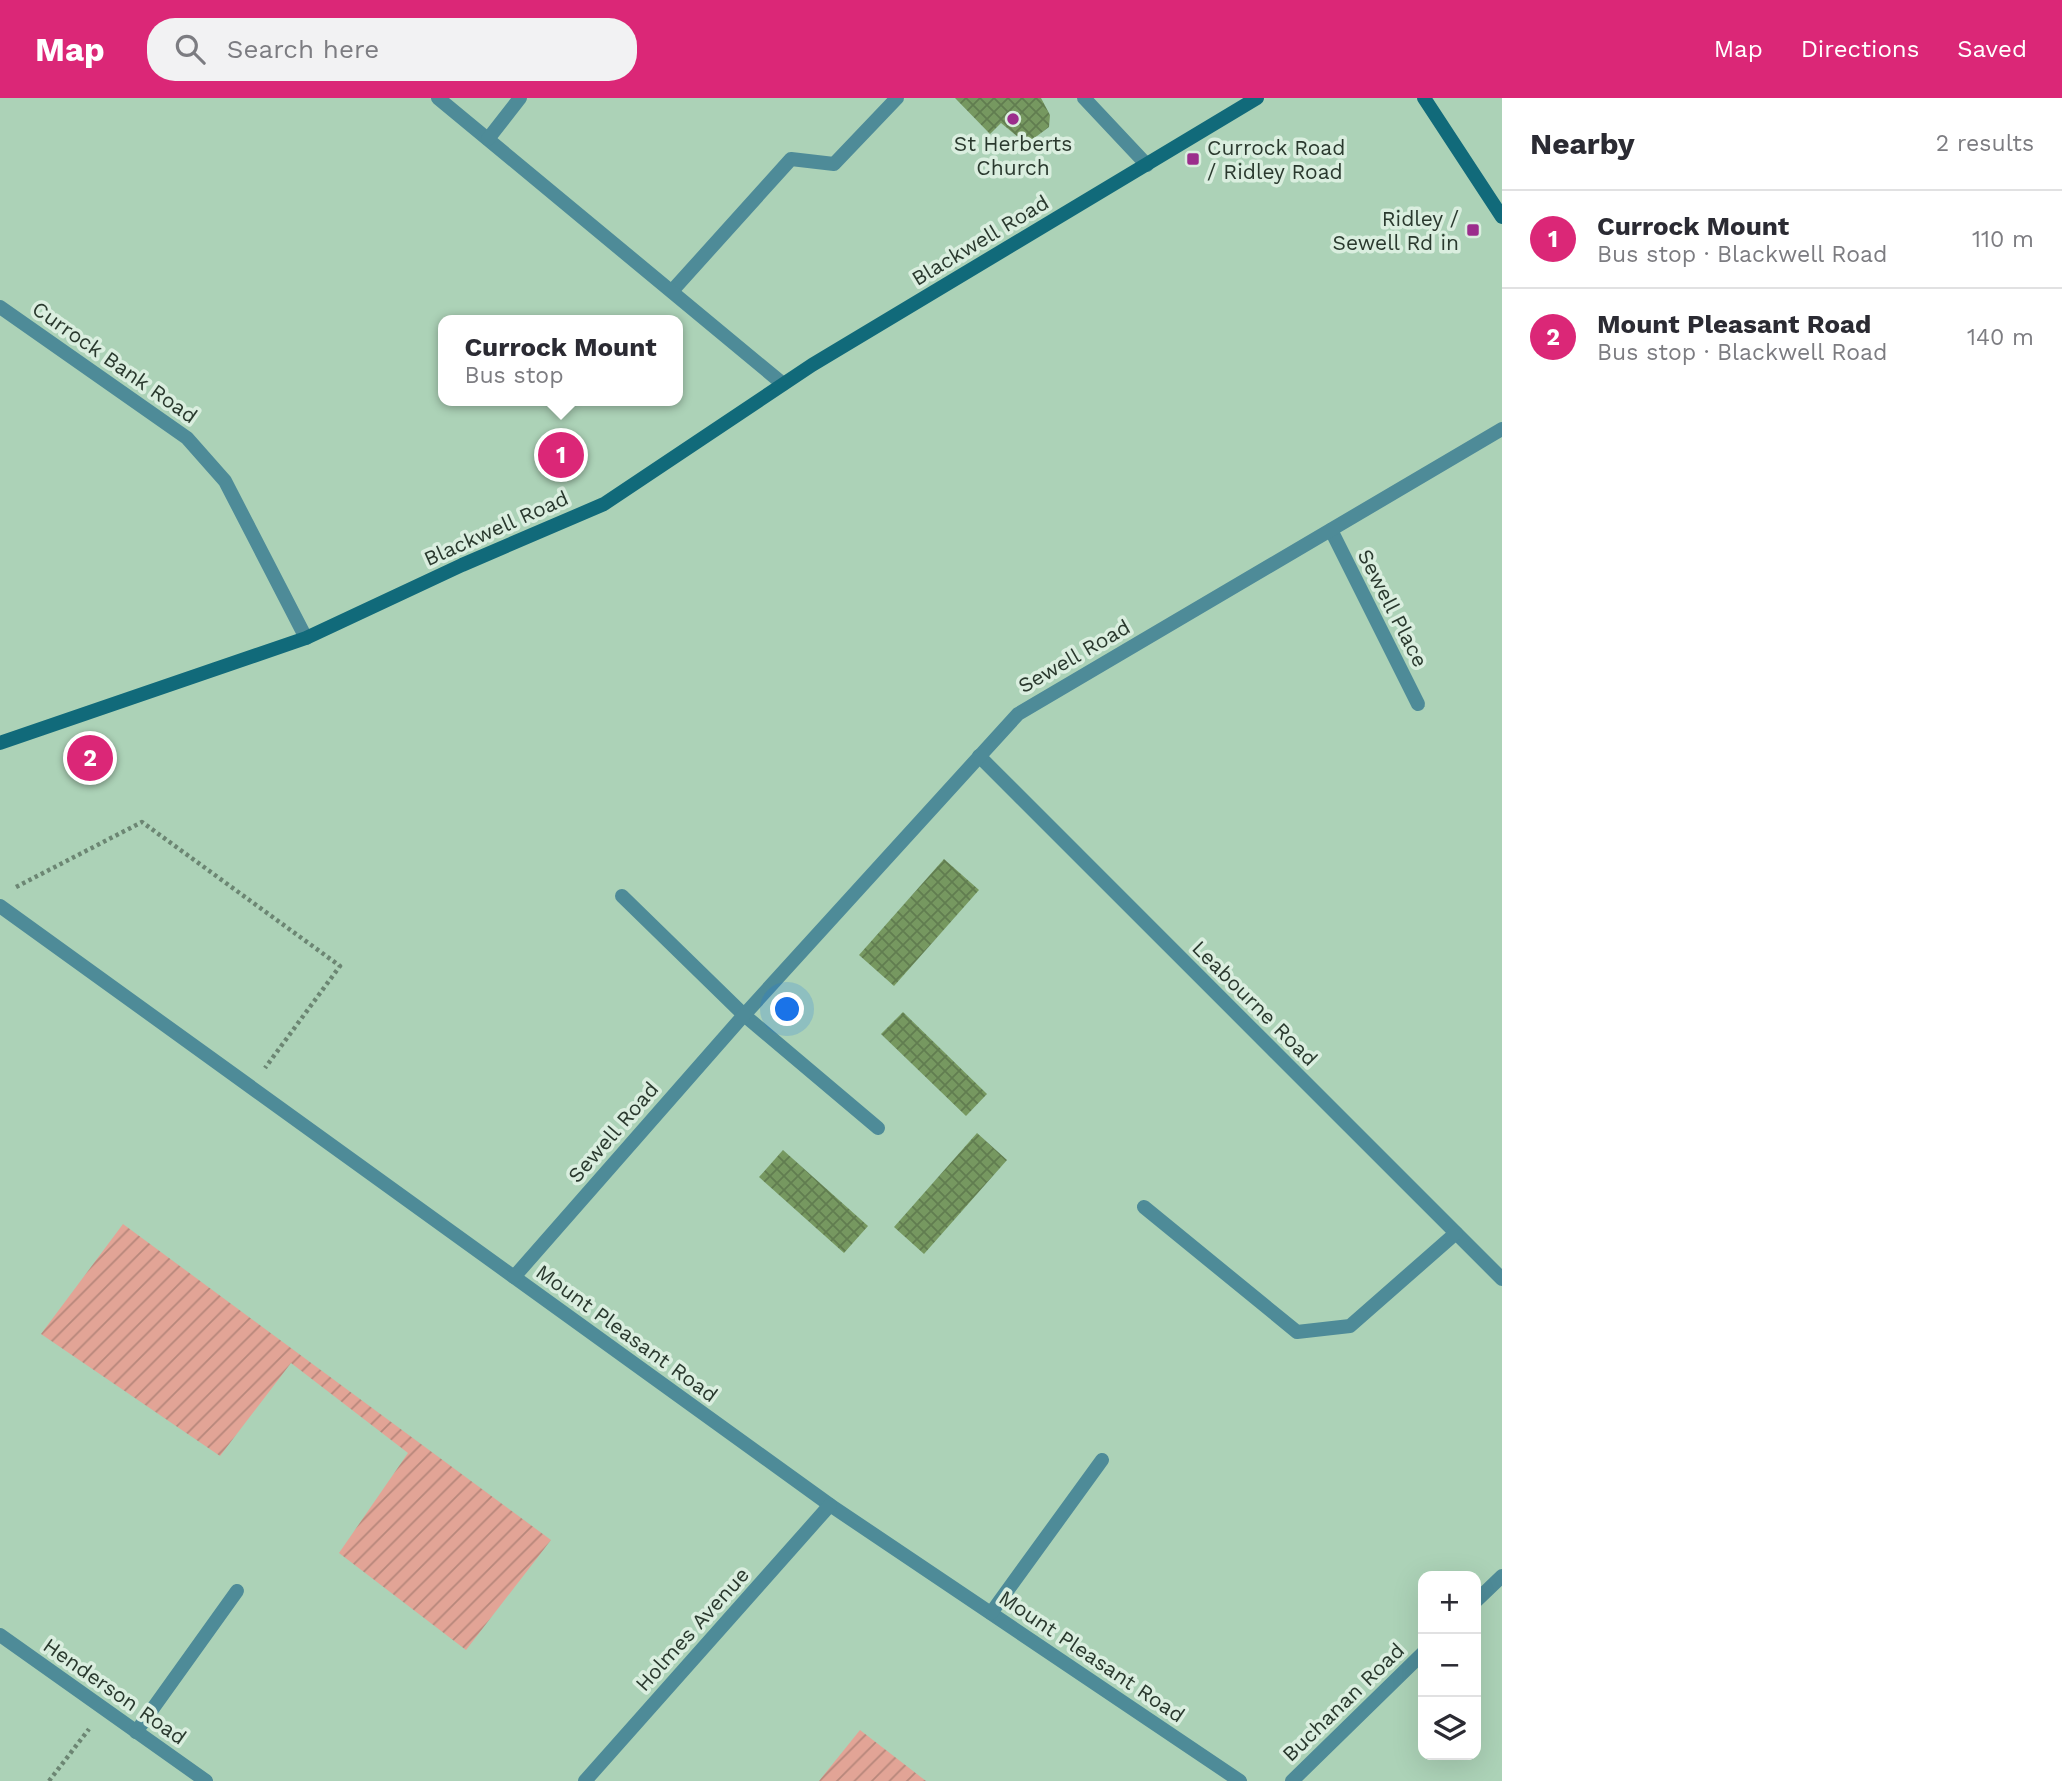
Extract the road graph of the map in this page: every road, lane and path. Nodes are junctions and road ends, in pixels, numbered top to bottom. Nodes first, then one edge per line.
1 (438, 98) edge
2 (520, 98) edge
3 (897, 98) edge
4 (1084, 98) edge
5 (1257, 98) edge
6 (1424, 98) edge
7 (488, 139) junction
8 (1147, 165) junction
9 (1502, 217) edge
10 (672, 292) junction
11 (0, 306) edge
12 (783, 384) junction
13 (1502, 429) edge
14 (1331, 530) junction
15 (306, 638) junction
16 (1418, 704) dead end
17 (0, 743) edge
18 (979, 756) junction
19 (12, 889) dead end
20 (622, 896) dead end
21 (0, 905) edge
22 (744, 1015) junction
23 (251, 1087) junction
24 (878, 1128) dead end
25 (1144, 1207) dead end
26 (1456, 1233) junction
27 (514, 1277) junction
28 (1502, 1279) edge
29 (1102, 1460) dead end
30 (830, 1505) junction
31 (1502, 1576) edge
32 (237, 1591) dead end
33 (1481, 1596) edge
34 (991, 1613) junction
35 (0, 1635) edge
36 (1418, 1658) edge
37 (104, 1709) junction
38 (136, 1732) junction
39 (49, 1781) edge
40 (206, 1781) edge
41 (586, 1781) edge
42 (1240, 1781) edge
43 (1292, 1781) edge

1 - 7 street
2 - 7 street
3 - 10 street
4 - 8 street
5 - 8 street, Blackwell Road
6 - 9 street
7 - 10 street
8 - 12 street, Blackwell Road
10 - 12 street
11 - 15 street, Currock Bank Road
12 - 15 street, Blackwell Road
13 - 14 street, Sewell Road
14 - 16 street, Sewell Place
14 - 18 street, Sewell Road
15 - 17 street, Blackwell Road
18 - 22 street, Sewell Road
18 - 26 street, Leabourne Road
19 - 23 path
20 - 22 street
21 - 23 street, Mount Pleasant Road
22 - 24 street
22 - 27 street, Sewell Road
23 - 27 street, Mount Pleasant Road
25 - 26 street
26 - 28 street, Leabourne Road
27 - 30 street, Mount Pleasant Road
29 - 34 street
30 - 34 street, Mount Pleasant Road
30 - 41 street, Holmes Avenue
31 - 33 street
32 - 38 street
34 - 42 street, Mount Pleasant Road
35 - 37 street, Henderson Road
36 - 43 street, Buchanan Road
37 - 38 street, Henderson Road
37 - 39 path
38 - 40 street, Henderson Road

